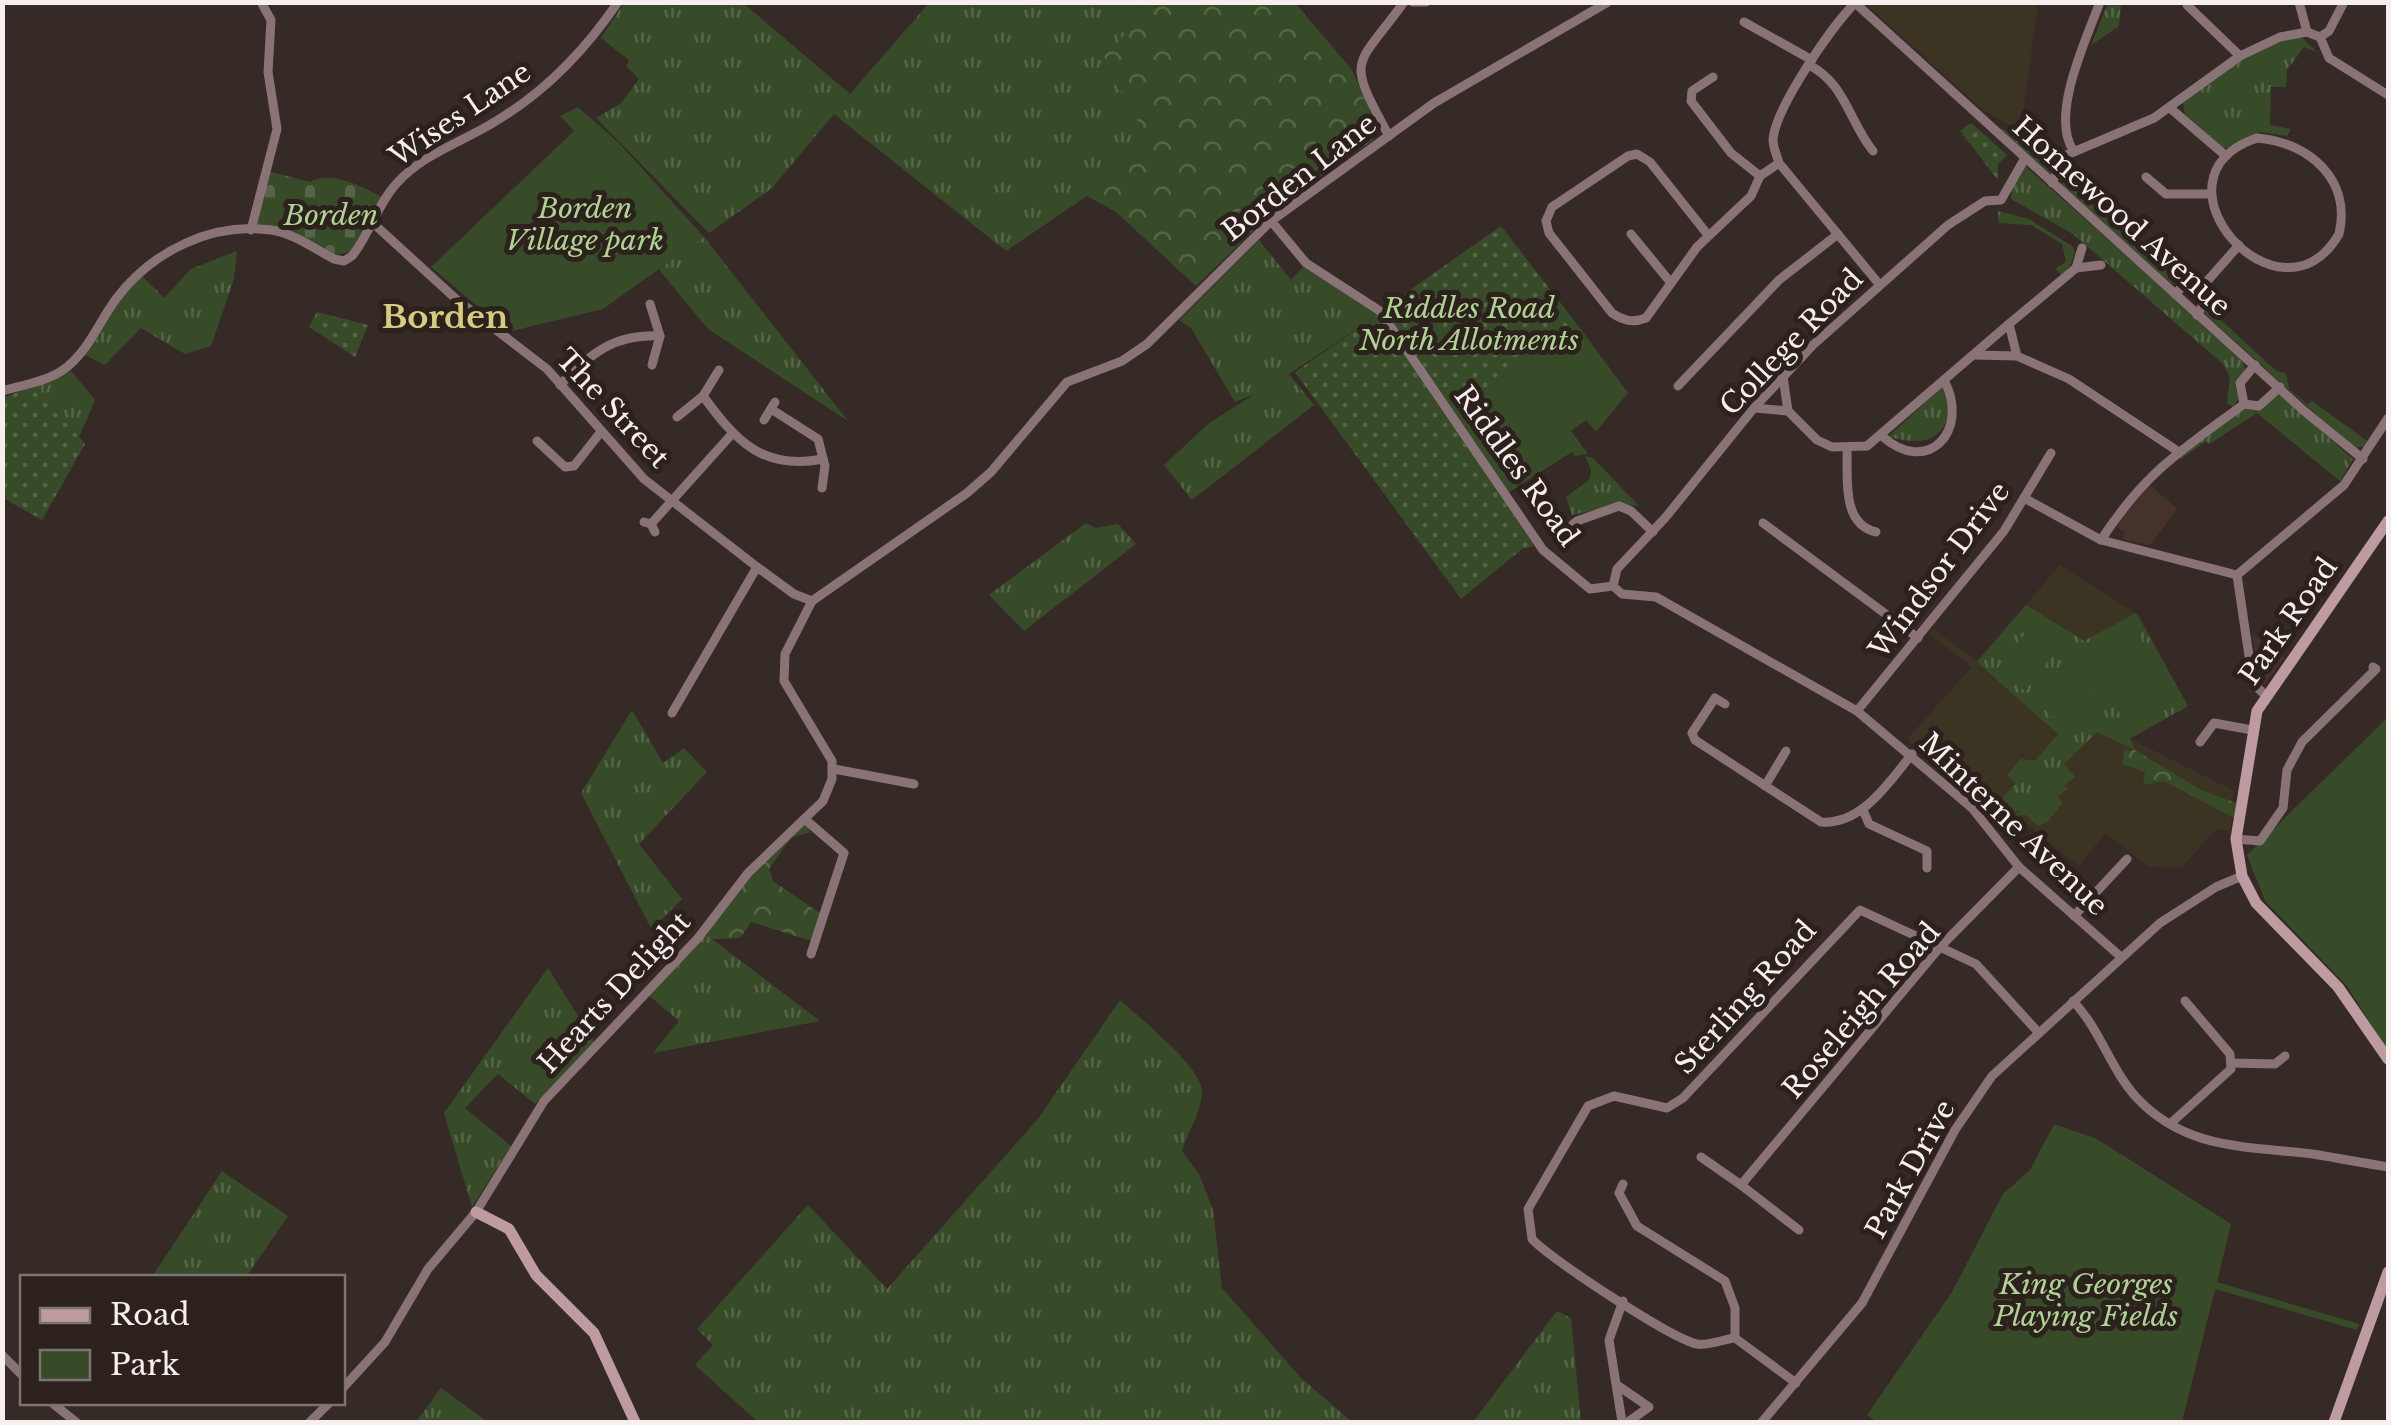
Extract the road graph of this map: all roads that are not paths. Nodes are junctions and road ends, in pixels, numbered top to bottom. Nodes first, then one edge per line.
1 (262, 2) edge
2 (618, 2) edge
3 (1404, 2) edge
4 (1414, 2) edge
5 (1426, 2) edge
6 (1608, 2) edge
7 (2100, 2) edge
8 (2299, 2) edge
9 (2344, 2) edge
10 (1854, 3) edge
11 (2187, 6) dead end
12 (1751, 24) dead end
13 (2307, 32) junction
14 (2320, 37) junction
15 (2240, 56) junction
16 (1810, 62) junction
17 (1712, 78) dead end
18 (2388, 94) edge
19 (2170, 108) junction
20 (1388, 136) junction
21 (2074, 150) junction
22 (1873, 152) dead end
23 (2226, 156) junction
24 (2025, 158) junction
25 (1778, 163) junction
26 (1760, 176) junction
27 (2146, 176) dead end
28 (2052, 183) junction
29 (2212, 194) junction
30 (380, 213) junction
31 (1271, 221) junction
32 (374, 224) junction
33 (250, 230) junction
34 (1631, 234) dead end
35 (1838, 234) junction
36 (1708, 235) junction
37 (388, 236) junction
38 (2238, 246) junction
39 (2082, 248) dead end
40 (2101, 265) dead end
41 (2076, 268) junction
42 (1671, 283) junction
43 (1879, 284) junction
44 (2202, 287) junction
45 (2174, 294) junction
46 (650, 304) dead end
47 (2198, 315) junction
48 (2009, 324) junction
49 (660, 336) junction
50 (1974, 356) junction
51 (2017, 356) junction
52 (652, 365) dead end
53 (2255, 365) junction
54 (722, 376) dead end
55 (1783, 377) junction
56 (1944, 380) junction
57 (560, 385) junction
58 (1678, 386) dead end
59 (2280, 386) junction
60 (2, 392) edge
61 (703, 396) junction
62 (2244, 404) junction
63 (1754, 408) junction
64 (1788, 411) junction
65 (678, 417) dead end
66 (2388, 418) edge
67 (764, 420) dead end
68 (600, 433) junction
69 (731, 435) junction
70 (1882, 436) junction
71 (538, 441) dead end
72 (1847, 450) junction
73 (2176, 450) junction
74 (2050, 453) dead end
75 (823, 458) junction
76 (2363, 458) junction
77 (812, 478) dead end
78 (2024, 498) junction
79 (674, 502) junction
80 (2388, 522) edge
81 (1763, 523) dead end
82 (650, 526) dead end
83 (1580, 532) dead end
84 (1652, 532) junction
85 (1876, 532) dead end
86 (2101, 540) junction
87 (756, 568) junction
88 (2237, 574) junction
89 (1613, 586) junction
90 (812, 602) junction
91 (1918, 638) junction
92 (2374, 666) dead end
93 (2265, 695) junction
94 (1725, 704) dead end
95 (1858, 711) junction
96 (670, 713) dead end
97 (2252, 730) junction
98 (2200, 742) dead end
99 (1786, 751) dead end
100 (1912, 754) junction
101 (834, 770) junction
102 (914, 784) dead end
103 (1766, 786) junction
104 (1863, 810) junction
105 (806, 820) junction
106 (2236, 839) junction
107 (2127, 859) dead end
108 (2019, 867) junction
109 (1927, 868) dead end
110 (2242, 876) junction
111 (2074, 916) junction
112 (1940, 946) junction
113 (810, 954) dead end
114 (2121, 957) junction
115 (2185, 1001) dead end
116 (2073, 1002) junction
117 (2038, 1032) junction
118 (2285, 1056) dead end
119 (2388, 1059) edge
120 (2232, 1063) junction
121 (2171, 1123) junction
122 (1701, 1157) dead end
123 (2388, 1167) edge
124 (1623, 1184) dead end
125 (1741, 1184) junction
126 (476, 1212) junction
127 (1799, 1230) dead end
128 (2388, 1272) edge
129 (1623, 1301) junction
130 (1735, 1338) junction
131 (2, 1355) edge
132 (20, 1373) edge
133 (1796, 1383) junction
134 (1617, 1385) junction
135 (345, 1387) edge
136 (56, 1405) edge
137 (76, 1422) edge
138 (635, 1422) edge
139 (1625, 1422) edge
140 (1763, 1422) edge
141 (2334, 1422) edge

1 - 33 street
2 - 30 street, Wises Lane
3 - 20 street
4 - 5 street
6 - 20 street, Borden Lane
7 - 21 street
8 - 13 street
9 - 14 street
10 - 16 street
10 - 24 street, Homewood Avenue
11 - 15 street
12 - 16 street
13 - 14 street
13 - 15 street
14 - 18 street
15 - 19 street
16 - 22 street
16 - 25 street
17 - 26 street
19 - 21 street
19 - 23 street
20 - 31 street, Borden Lane
21 - 28 street
23 - 29 street
23 - 38 street
24 - 28 street, Homewood Avenue
24 - 43 street, College Road
25 - 26 street
25 - 35 street
26 - 36 street
27 - 29 street
28 - 45 street, Homewood Avenue
29 - 38 street
30 - 32 street, Wises Lane
30 - 37 street, The Street
31 - 89 street, Riddles Road
31 - 90 street, Borden Lane
32 - 33 street, Wises Lane
32 - 37 street, The Street
33 - 60 street
34 - 42 street
35 - 43 street
35 - 58 street
36 - 42 street
36 - 42 street
37 - 57 street, The Street
38 - 44 street
39 - 41 street
40 - 41 street
41 - 48 street
43 - 55 street, College Road
44 - 45 street
44 - 47 street
45 - 47 street, Homewood Avenue
46 - 49 street
47 - 53 street, Homewood Avenue
48 - 50 street
48 - 51 street
49 - 52 street
49 - 57 street
50 - 51 street
50 - 56 street
51 - 73 street
53 - 59 street, Homewood Avenue
53 - 62 street
54 - 61 street
55 - 63 street, College Road
55 - 64 street
56 - 70 street
56 - 70 street
57 - 68 street, The Street
59 - 62 street
59 - 76 street, Homewood Avenue
61 - 65 street
61 - 69 street
62 - 73 street
63 - 64 street
63 - 84 street, College Road
64 - 72 street
66 - 76 street
67 - 75 street
68 - 71 street
68 - 79 street, The Street
69 - 75 street
69 - 79 street
70 - 72 street
72 - 85 street
73 - 86 street
74 - 78 street, Windsor Drive
75 - 77 street
76 - 88 street
78 - 86 street
78 - 91 street, Windsor Drive
79 - 82 street
79 - 87 street, The Street
80 - 93 street, Park Road
81 - 91 street
83 - 84 street
84 - 89 street, College Road
86 - 88 street
87 - 90 street, The Street
87 - 96 street
88 - 93 street
89 - 95 street, Minterne Avenue
90 - 101 street
91 - 95 street, Windsor Drive
92 - 106 street
93 - 97 street, Park Road
94 - 103 street
95 - 100 street, Minterne Avenue
97 - 98 street
97 - 106 street, Park Road
99 - 103 street
100 - 104 street
100 - 108 street, Minterne Avenue
101 - 102 street
101 - 105 street, Hearts Delight
103 - 104 street
104 - 109 street
105 - 113 street
105 - 126 street, Hearts Delight
106 - 110 street, Park Road
107 - 111 street
108 - 111 street, Minterne Avenue
108 - 112 street, Roseleigh Road
110 - 114 street, Park Drive
110 - 119 street
111 - 114 street, Minterne Avenue
112 - 117 street, Sterling Road
112 - 125 street, Roseleigh Road
112 - 129 street, Sterling Road
114 - 116 street, Park Drive
115 - 120 street
116 - 117 street, Park Drive
116 - 121 street
117 - 133 street, Park Drive
118 - 120 street
120 - 121 street
121 - 123 street
122 - 125 street
124 - 130 street
125 - 127 street
126 - 135 street, Hearts Delight
126 - 138 street
128 - 141 street
129 - 130 street, Sterling Road
129 - 134 street
130 - 133 street
131 - 132 street
133 - 140 street, Park Drive
134 - 139 street
134 - 139 street
136 - 137 street

